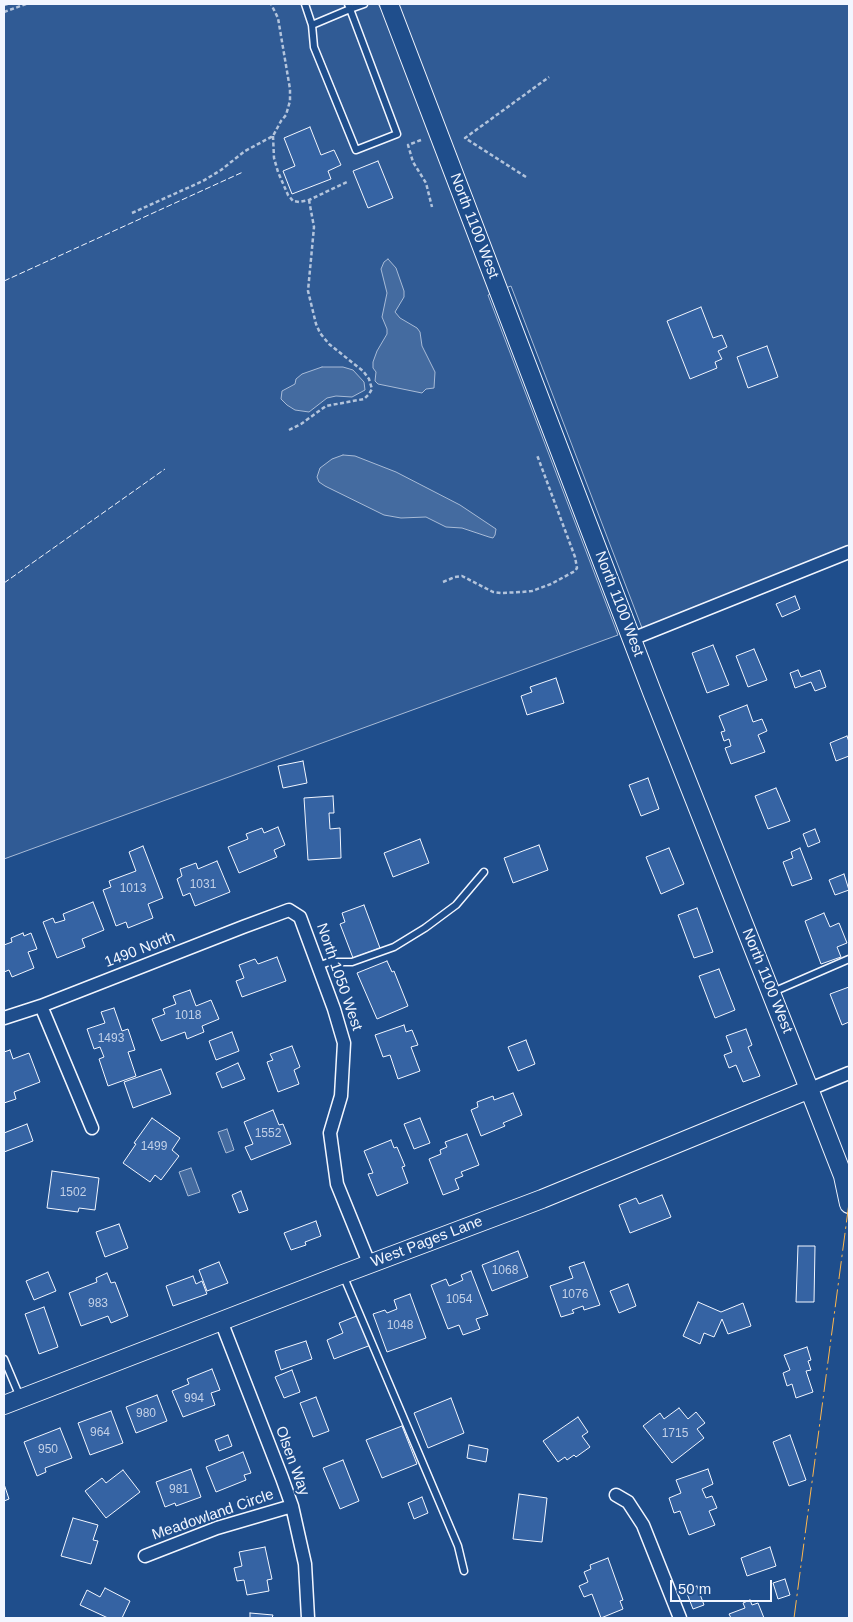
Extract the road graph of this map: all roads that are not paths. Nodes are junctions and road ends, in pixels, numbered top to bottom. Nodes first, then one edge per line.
1 (305, 4) edge
2 (364, 4) edge
3 (389, 4) edge
4 (349, 6) edge
5 (312, 24) junction
6 (849, 552) edge
7 (632, 639) junction
8 (484, 872) dead end
9 (289, 910) joint
10 (849, 959) edge
11 (318, 966) junction
12 (772, 993) junction
13 (42, 1006) junction
14 (4, 1018) edge
15 (849, 1073) edge
16 (810, 1089) junction
17 (92, 1128) dead end
18 (849, 1204) edge
19 (369, 1263) junction
20 (343, 1274) junction
21 (221, 1321) junction
22 (4, 1359) edge
23 (21, 1399) junction
24 (4, 1406) edge
25 (616, 1495) dead end
26 (292, 1506) junction
27 (146, 1556) dead end
28 (464, 1571) dead end
29 (308, 1618) edge
30 (680, 1618) edge

1 - 5 lane
2 - 4 lane
3 - 7 street, North 1100 West
4 - 5 lane
4 - 5 lane
6 - 7 street
7 - 12 street, North 1100 West
8 - 11 lane
9 - 11 street, North 1050 West
9 - 13 street, 1490 North
10 - 12 lane
11 - 19 street, North 1050 West
12 - 16 street, North 1100 West
13 - 14 street, 1490 North
13 - 17 street
15 - 16 street, West Pages Lane
16 - 18 street, North 1100 West
16 - 19 street, West Pages Lane
19 - 20 street, West Pages Lane
20 - 21 street, West Pages Lane
20 - 28 lane
21 - 23 street, West Pages Lane
21 - 26 street, Olsen Way
22 - 23 lane
23 - 24 street, West Pages Lane
25 - 30 street
26 - 27 street, Meadowland Circle
26 - 29 street, Olsen Way

